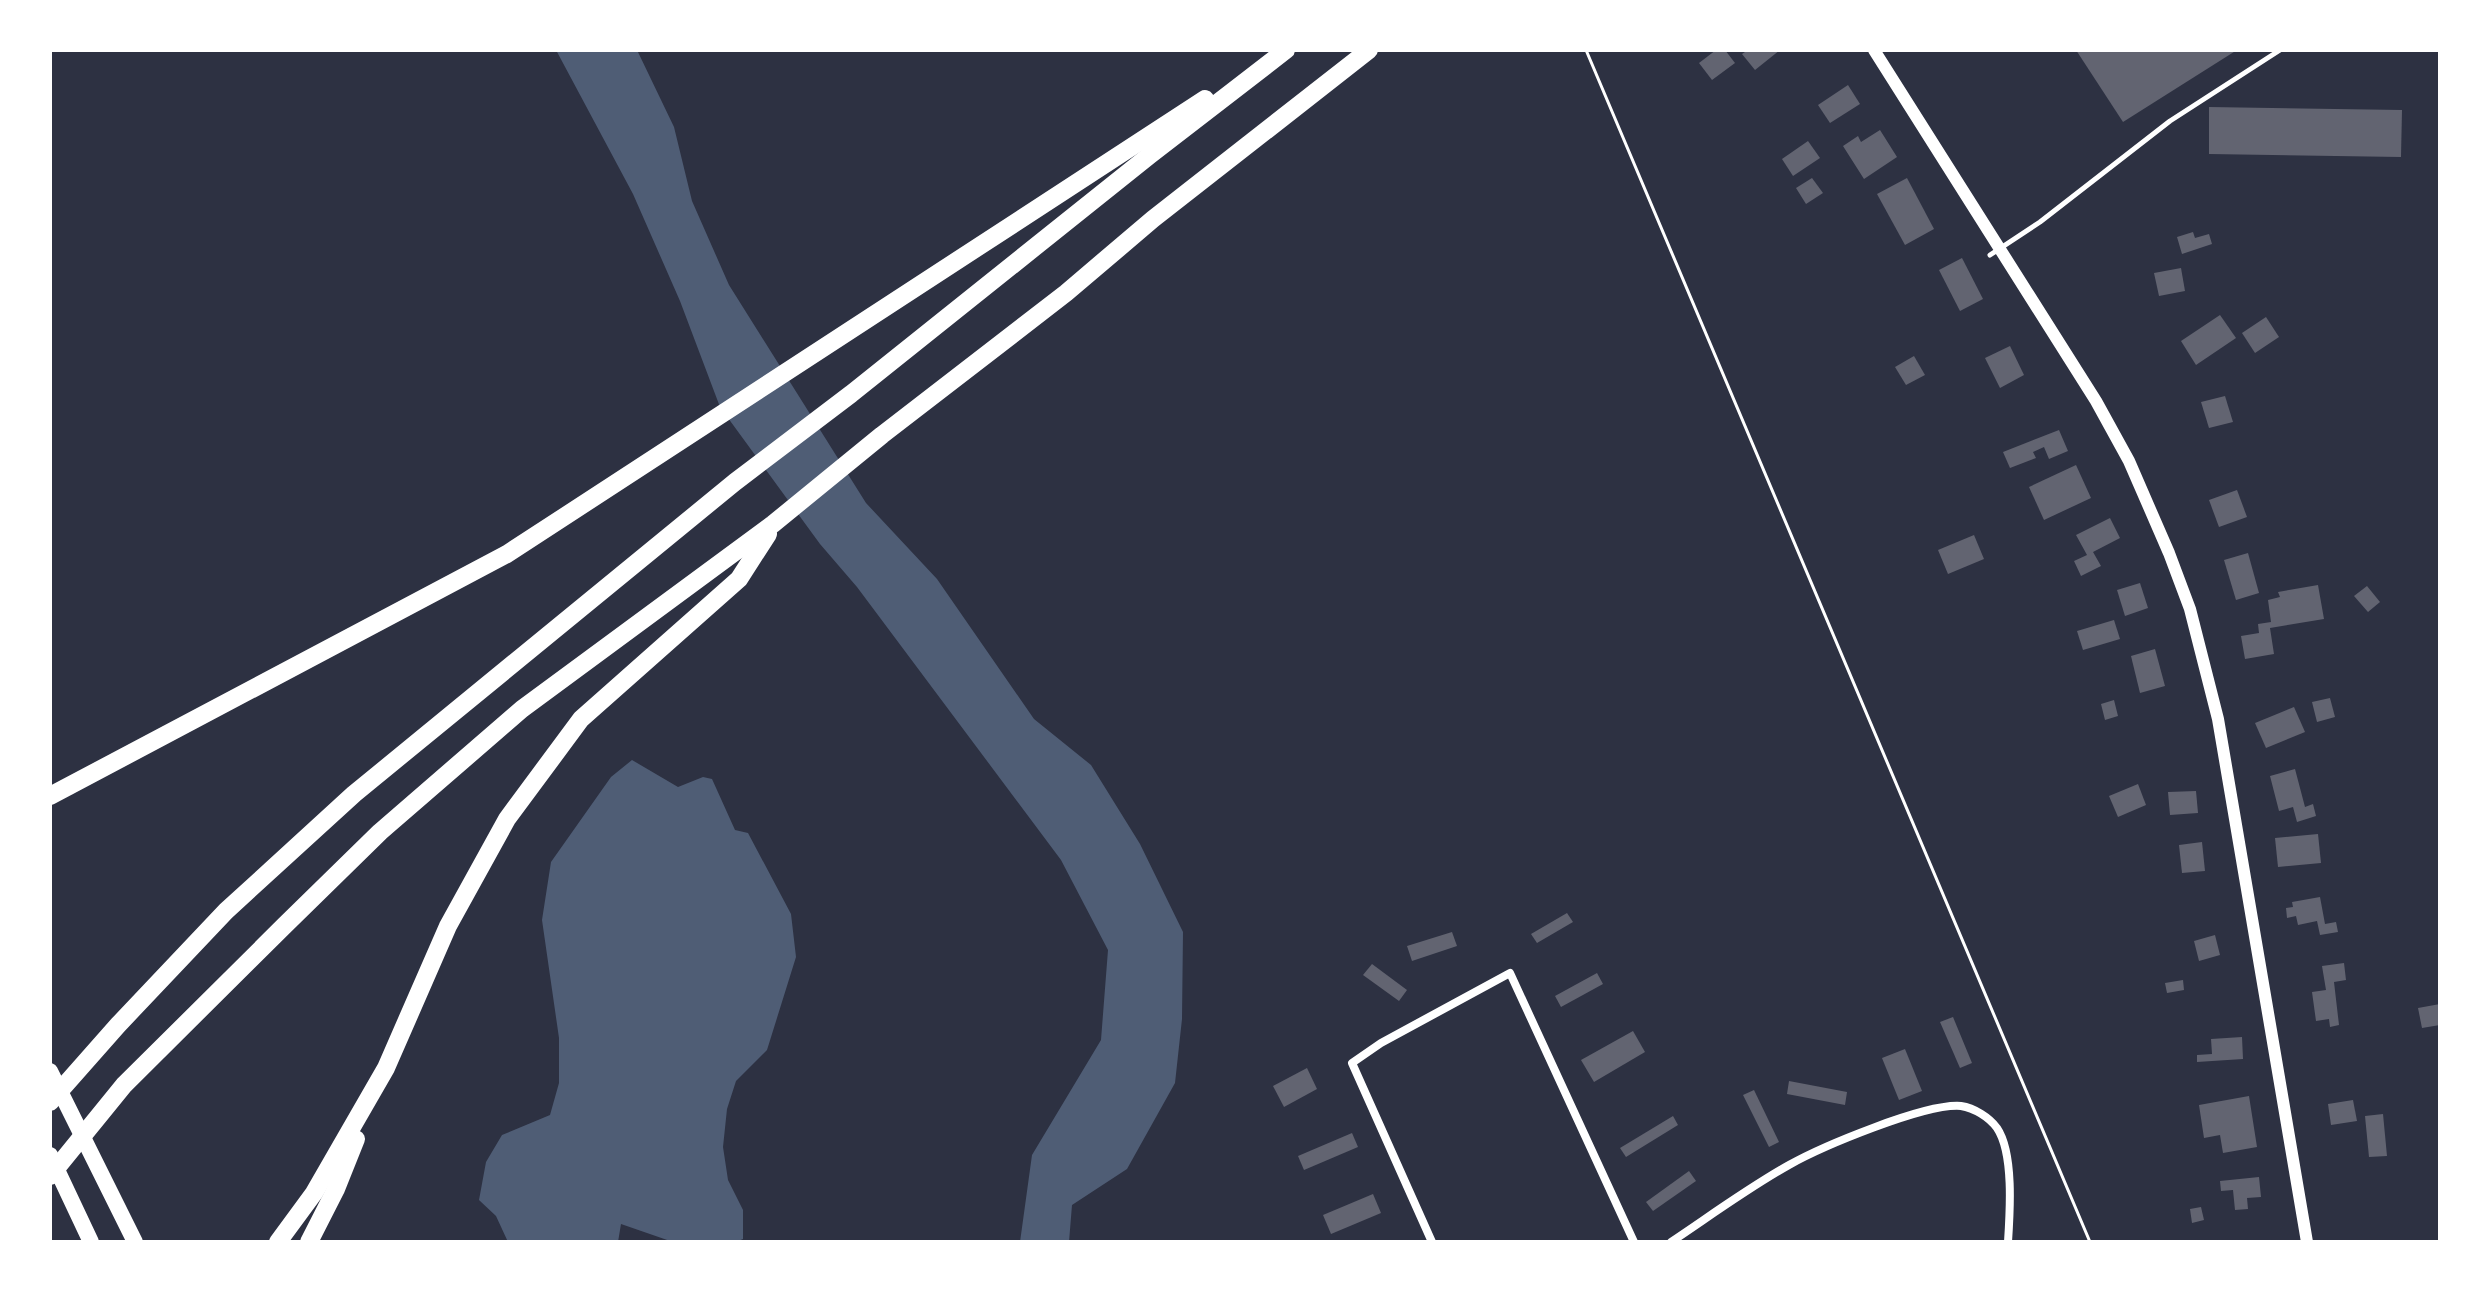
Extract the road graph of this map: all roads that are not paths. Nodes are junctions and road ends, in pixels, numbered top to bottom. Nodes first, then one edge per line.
1 (1284, 50) edge
2 (1369, 50) edge
3 (1874, 50) edge
4 (2280, 50) edge
5 (1995, 252) junction
6 (773, 524) junction
7 (55, 791) edge
8 (51, 1072) edge
9 (374, 1089) junction
10 (50, 1102) edge
11 (50, 1155) edge
12 (50, 1176) edge
13 (131, 1234) edge
14 (91, 1242) edge
15 (278, 1242) edge
16 (309, 1242) edge
17 (1432, 1242) edge
18 (1634, 1242) edge
19 (1671, 1242) edge
20 (2008, 1242) edge
21 (2307, 1242) edge

1 - 7 highway
1 - 10 highway
2 - 6 highway
3 - 5 street
4 - 5 lane
5 - 21 street
6 - 9 highway
6 - 12 highway
8 - 13 highway
9 - 15 highway
9 - 16 highway
11 - 14 highway
17 - 18 street
19 - 20 street

